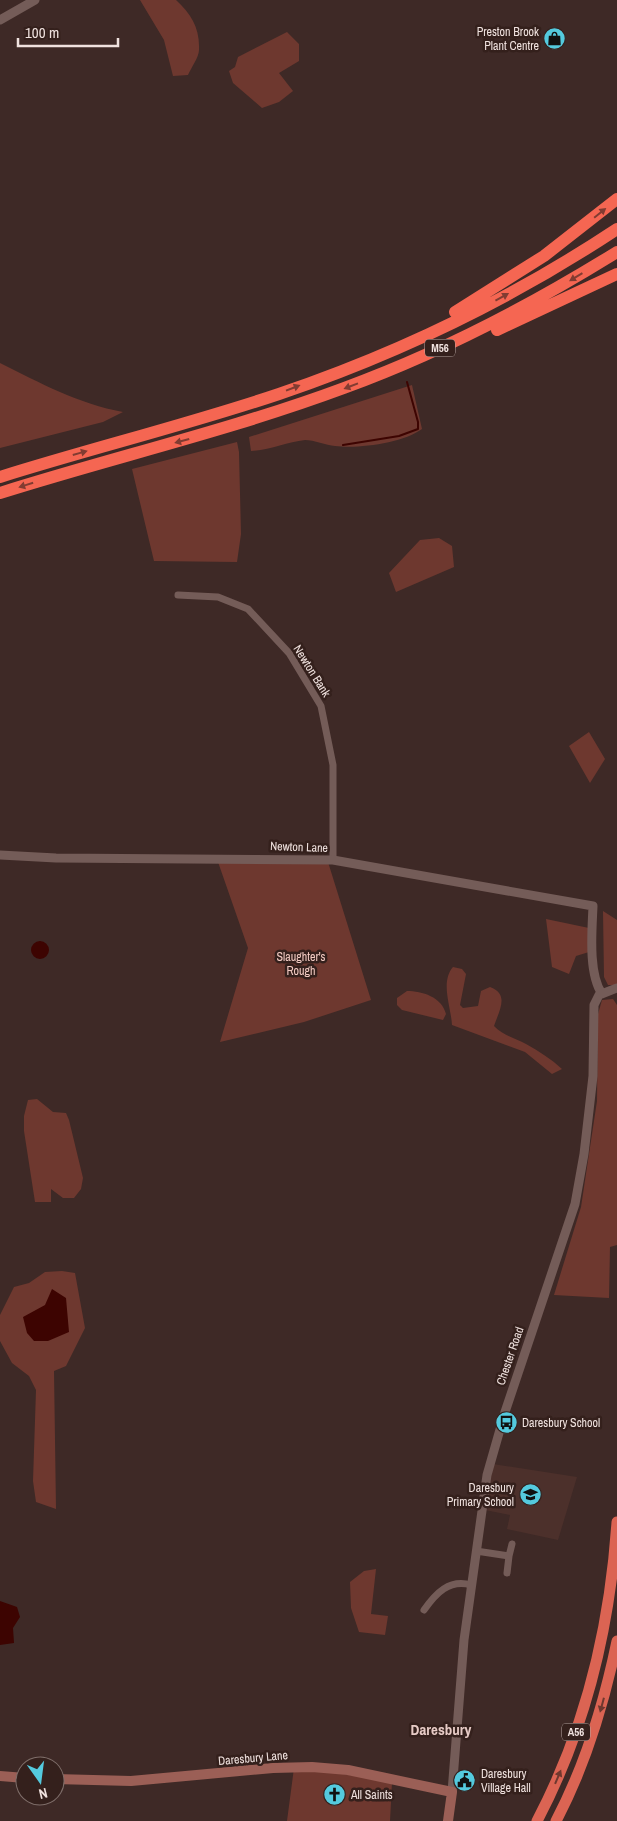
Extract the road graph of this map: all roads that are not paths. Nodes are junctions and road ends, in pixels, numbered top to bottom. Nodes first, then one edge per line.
1 (35, 0) edge
2 (0, 20) edge
3 (617, 199) edge
4 (617, 229) edge
5 (617, 252) edge
6 (617, 274) edge
7 (378, 355) junction
8 (384, 373) junction
9 (0, 477) edge
10 (0, 493) edge
11 (178, 595) dead end
12 (0, 855) edge
13 (333, 860) junction
14 (617, 988) edge
15 (605, 992) junction
16 (617, 994) edge
17 (617, 1522) edge
18 (512, 1544) dead end
19 (476, 1551) junction
20 (510, 1556) junction
21 (506, 1574) dead end
22 (471, 1586) junction
23 (424, 1610) dead end
24 (617, 1641) edge
25 (0, 1776) edge
26 (15, 1777) edge
27 (65, 1779) edge
28 (452, 1792) junction
29 (448, 1821) edge
30 (537, 1821) edge
31 (556, 1821) edge

1 - 2 street
7 -> 3 highway
7 -> 4 highway, M56
5 -> 8 highway, M56
6 - 8 highway
9 -> 7 highway, M56
8 -> 10 highway, M56
11 - 13 street, Newton Bank
12 - 13 street, Newton Lane
13 - 15 street, Newton Lane
14 - 15 street
15 - 16 street
15 - 19 street, Chester Road
30 -> 17 highway, A56
18 - 20 street
19 - 20 street
19 - 22 street, Chester Road
20 - 21 street
22 - 23 street
22 - 28 street, Chester Road
24 -> 31 highway, A56
25 - 26 main road
27 - 28 main road, Daresbury Lane
28 - 29 main road, Chester Road

